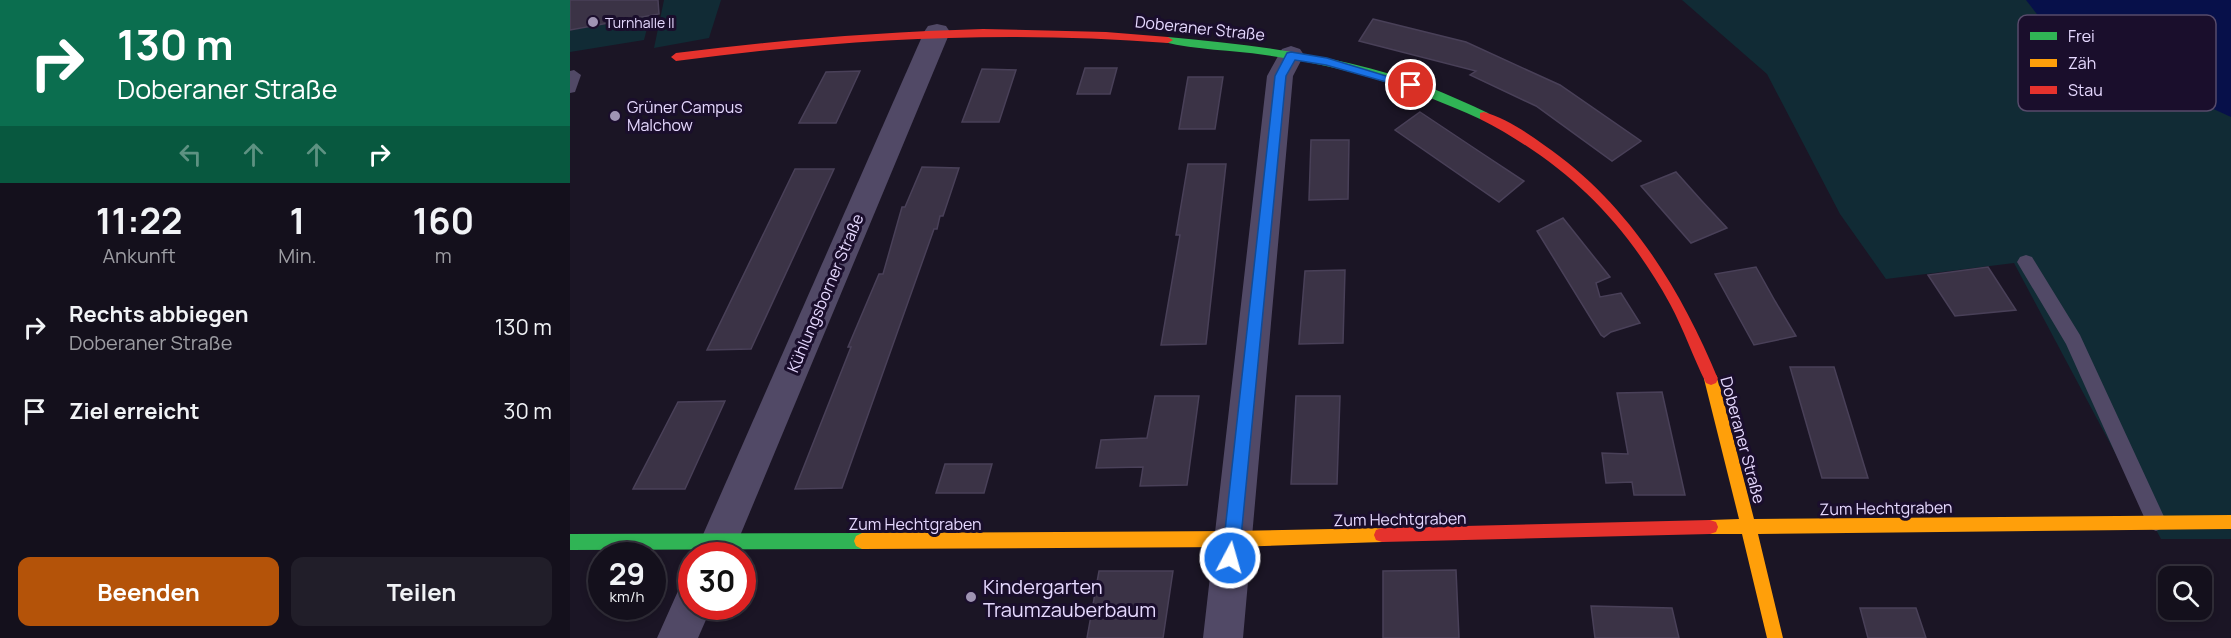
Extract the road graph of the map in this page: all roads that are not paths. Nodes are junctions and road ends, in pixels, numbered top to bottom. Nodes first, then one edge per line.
1 (937, 32) junction
2 (1291, 56) junction
3 (676, 57) dead end
4 (2026, 262) dead end
5 (2156, 521) junction
6 (2231, 522) edge
7 (1749, 526) junction
8 (1233, 539) junction
9 (570, 542) edge
10 (719, 542) edge
11 (678, 547) edge
12 (756, 548) edge
13 (685, 620) edge
14 (677, 638) edge
15 (1223, 638) edge
16 (1775, 638) edge

1 - 2 street, Doberaner Straße
1 - 3 street, Doberaner Straße
1 - 10 street, Kühlungsborner Straße
2 - 7 street, Doberaner Straße
2 - 8 street
4 - 5 lane
5 - 6 street, Zum Hechtgraben
5 - 7 street, Zum Hechtgraben
7 - 8 street, Zum Hechtgraben
7 - 16 street, Doberaner Straße
8 - 12 street, Zum Hechtgraben
8 - 15 street
9 - 11 street, Zum Hechtgraben
13 - 14 street

